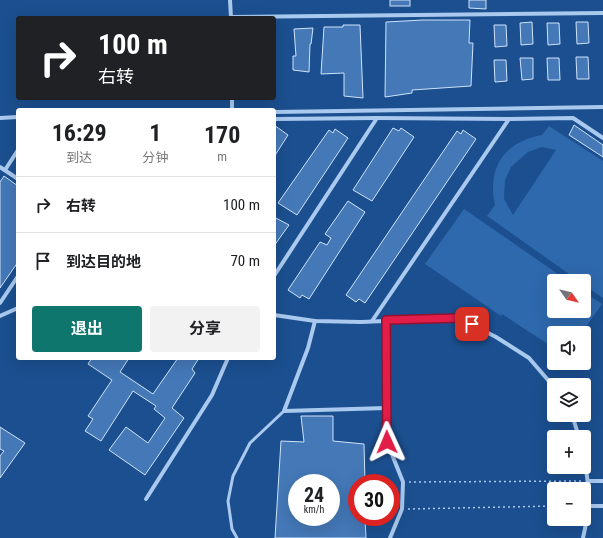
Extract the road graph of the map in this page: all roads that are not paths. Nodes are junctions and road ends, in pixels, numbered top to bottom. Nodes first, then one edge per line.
1 (230, 0) edge
2 (603, 14) edge
3 (230, 16) edge
4 (276, 18) edge
5 (603, 107) edge
6 (276, 112) edge
7 (16, 117) edge
8 (0, 118) edge
9 (377, 118) junction
10 (276, 119) edge
11 (509, 119) junction
12 (603, 138) edge
13 (16, 153) edge
14 (0, 167) edge
15 (5, 170) junction
16 (16, 178) edge
17 (276, 273) edge
18 (16, 279) edge
19 (0, 303) edge
20 (16, 309) edge
21 (276, 315) edge
22 (0, 316) edge
23 (386, 320) junction
24 (315, 321) junction
25 (372, 321) junction
26 (227, 360) edge
27 (547, 379) edge
28 (387, 408) junction
29 (284, 411) junction
30 (587, 474) edge
31 (589, 481) joint
32 (603, 481) edge
33 (146, 499) dead end
34 (591, 506) edge
35 (603, 506) edge
36 (585, 526) edge
37 (237, 538) edge
38 (390, 538) edge
39 (583, 538) edge

1 - 3 street
2 - 4 street
5 - 6 street
7 - 8 street
9 - 10 street
9 - 11 street
9 - 17 street
11 - 12 street
11 - 25 street
13 - 15 street
14 - 15 street
15 - 16 street
18 - 19 street
20 - 22 street
21 - 24 street
23 - 25 street
23 - 27 street
23 - 28 street
24 - 25 street
24 - 29 street
26 - 33 street
28 - 29 street
28 - 38 street
29 - 37 lane
30 - 31 street
31 - 32 street
34 - 35 street
36 - 39 street

